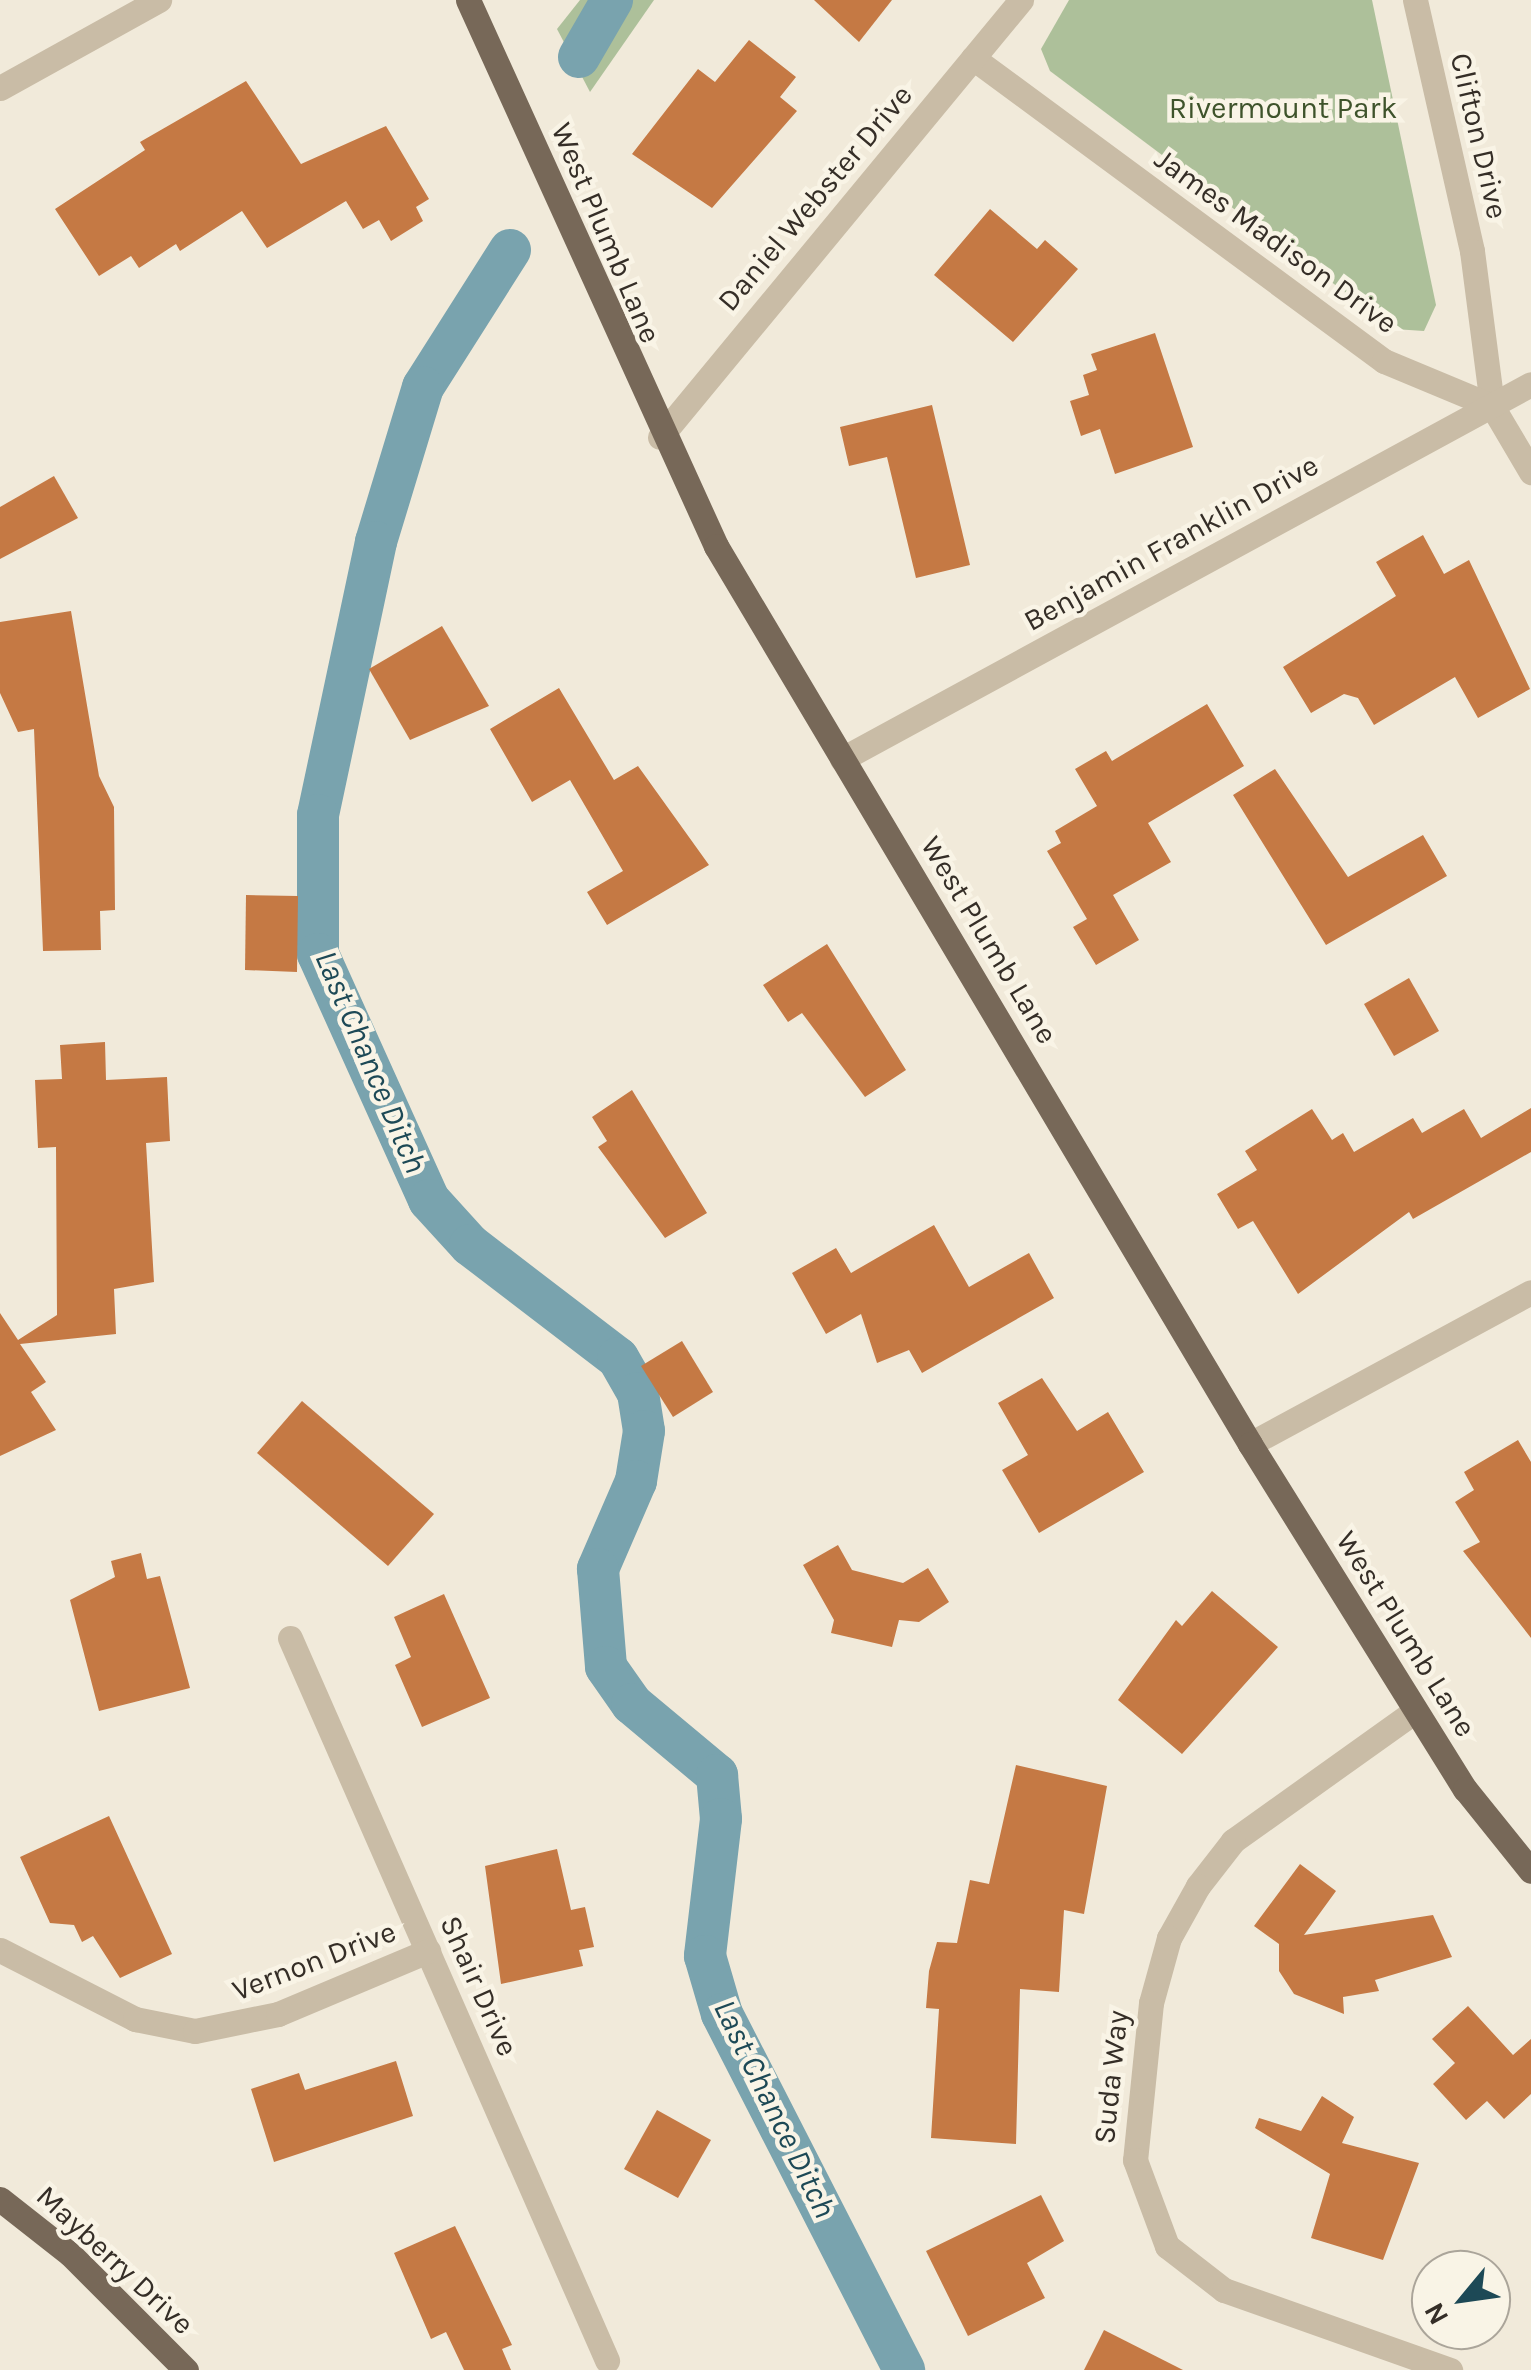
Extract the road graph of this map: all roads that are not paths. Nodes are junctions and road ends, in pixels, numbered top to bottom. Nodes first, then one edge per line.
1 (159, 0) edge
2 (468, 0) edge
3 (1022, 0) edge
4 (1414, 0) edge
5 (973, 58) junction
6 (0, 88) edge
7 (1531, 384) edge
8 (1492, 406) junction
9 (660, 437) junction
10 (1531, 472) edge
11 (842, 759) junction
12 (1531, 1292) edge
13 (1250, 1444) junction
14 (290, 1638) dead end
15 (1414, 1711) junction
16 (1531, 1871) edge
17 (0, 1950) edge
18 (428, 1951) junction
19 (0, 2199) edge
20 (607, 2360) dead end
21 (186, 2370) edge
22 (1450, 2370) edge

1 - 6 street
2 - 9 main road, West Plumb Lane
3 - 5 street, Daniel Webster Drive
4 - 8 street, Clifton Drive
5 - 8 street, James Madison Drive
5 - 9 street, Daniel Webster Drive
7 - 8 street, Benjamin Franklin Drive
8 - 10 street
8 - 11 street, Benjamin Franklin Drive
9 - 11 main road, West Plumb Lane
11 - 13 main road, West Plumb Lane
12 - 13 street
13 - 15 main road, West Plumb Lane
14 - 18 street, Shair Drive
15 - 16 main road, West Plumb Lane
15 - 22 street, Suda Way
17 - 18 street, Vernon Drive
18 - 20 street, Shair Drive
19 - 21 main road, Mayberry Drive

